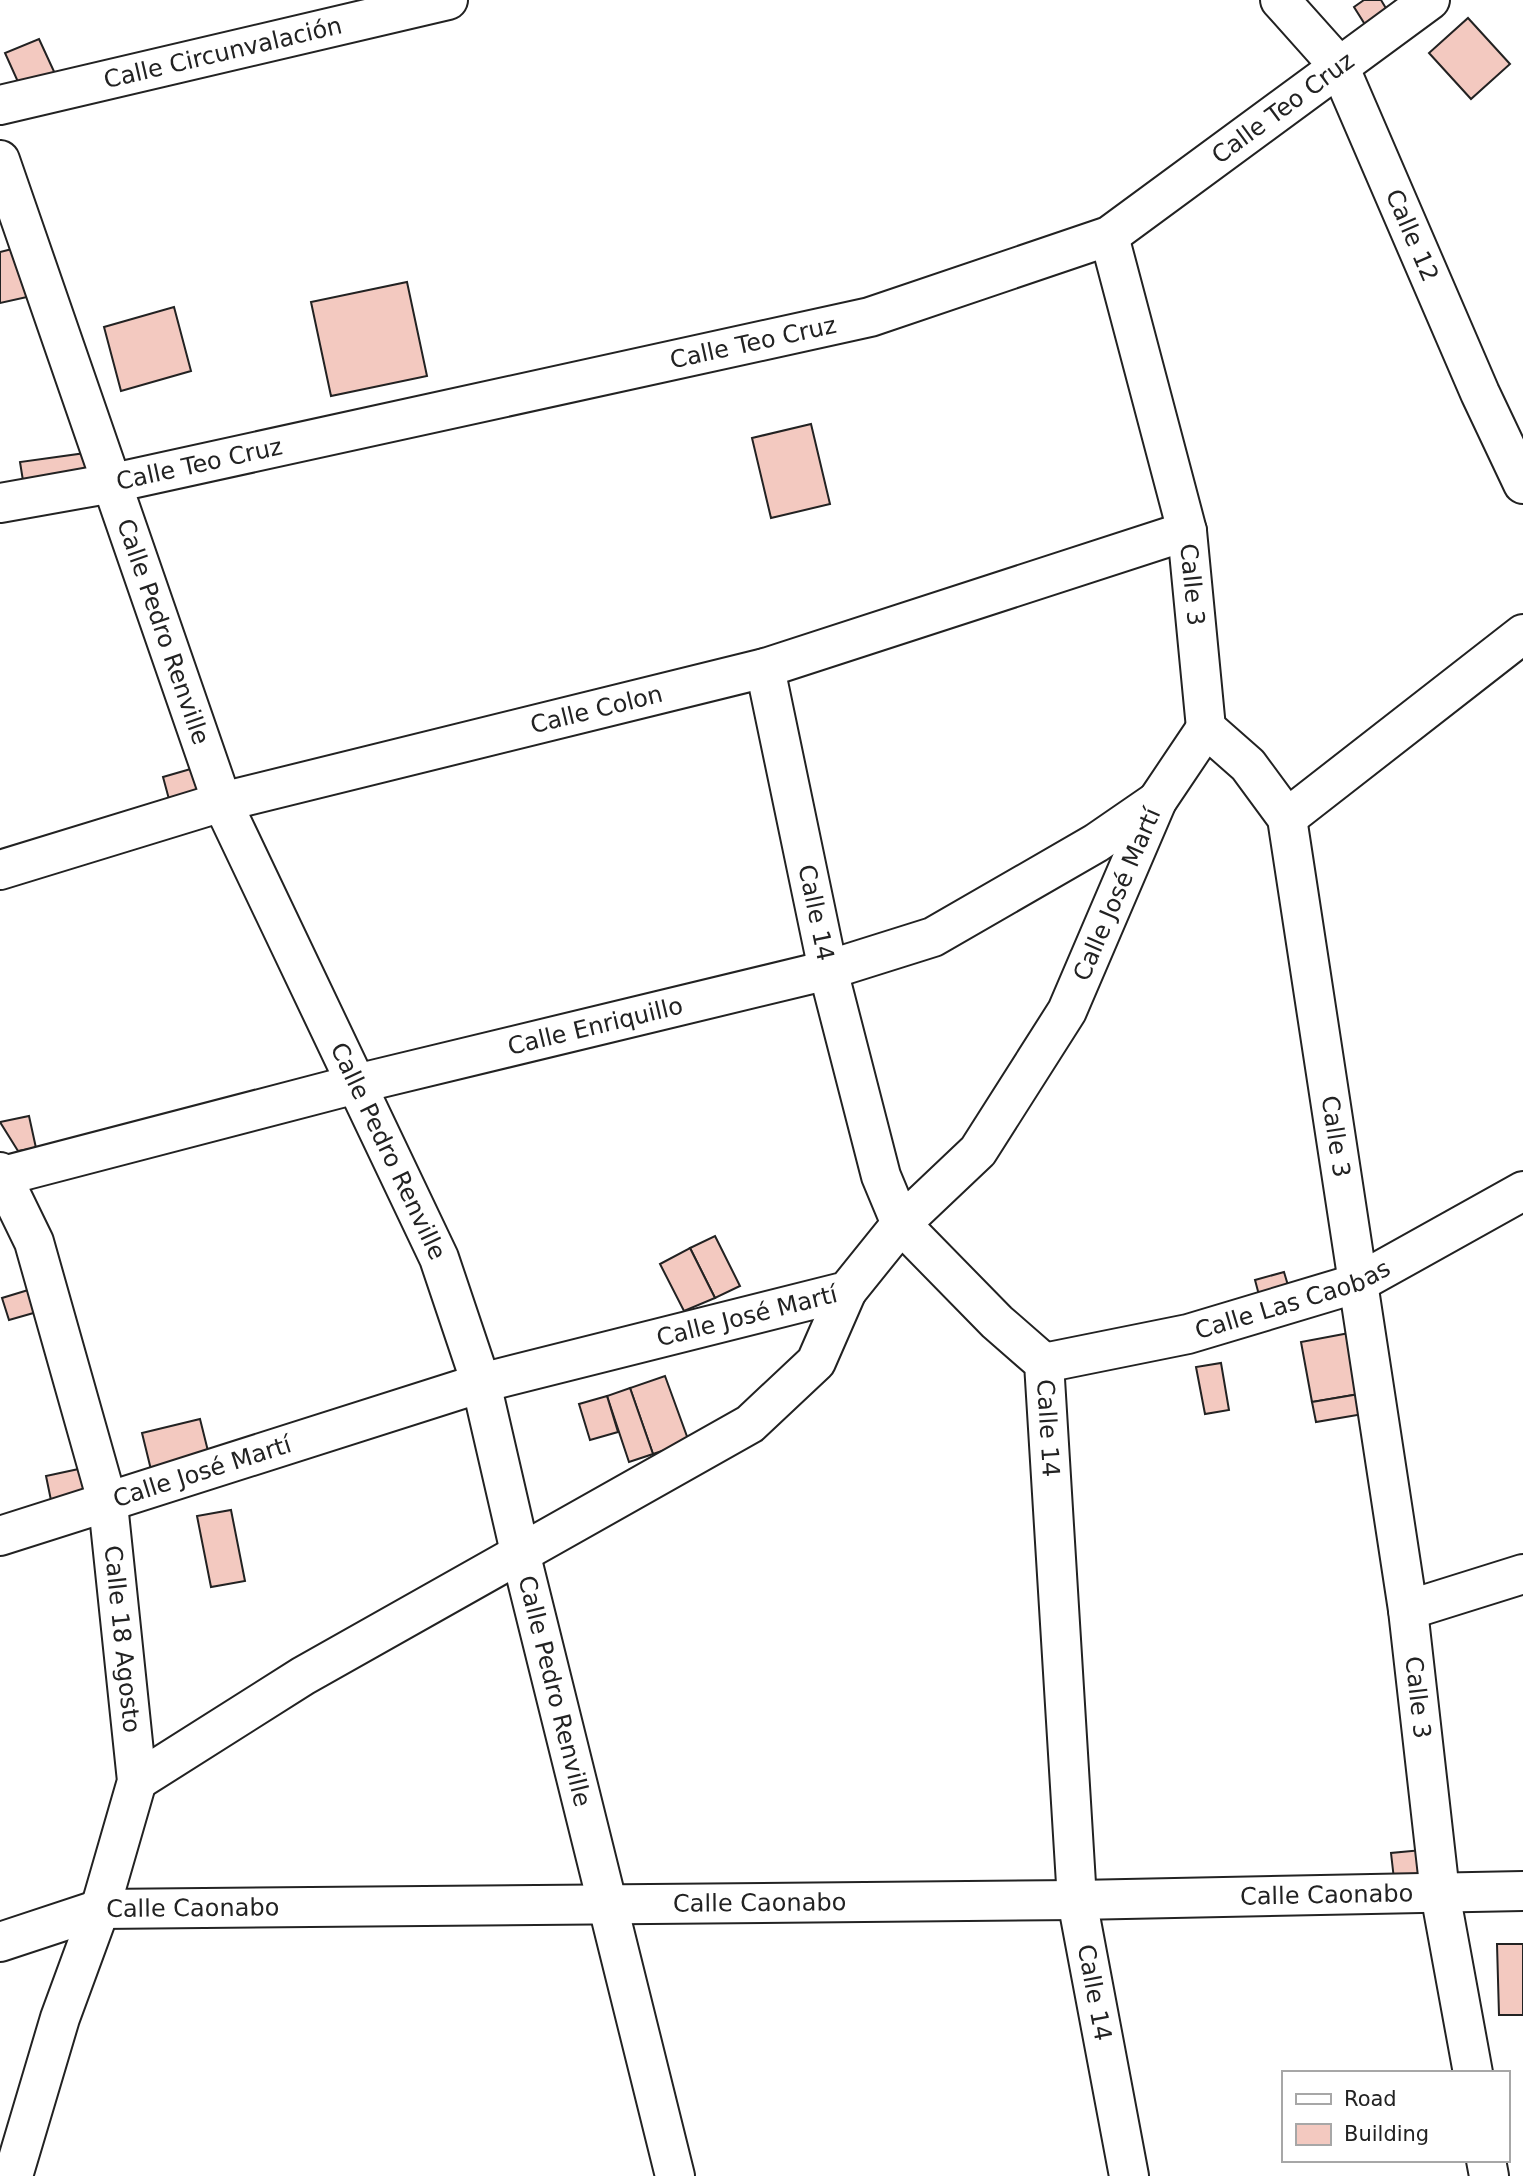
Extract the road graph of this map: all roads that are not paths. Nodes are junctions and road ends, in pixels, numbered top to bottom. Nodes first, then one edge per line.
1 (1280, 0) edge
2 (1430, 0) edge
3 (426, 2) edge
4 (1339, 66) junction
5 (0, 105) edge
6 (0, 160) edge
7 (1108, 236) junction
8 (113, 483) junction
9 (1523, 484) edge
10 (0, 503) edge
11 (1187, 531) junction
12 (1523, 634) edge
13 (765, 668) junction
14 (1206, 728) junction
15 (1157, 801) junction
16 (222, 802) junction
17 (1287, 818) junction
18 (0, 870) edge
19 (828, 970) junction
20 (356, 1084) junction
21 (1, 1174) edge
22 (1523, 1191) edge
23 (901, 1224) junction
24 (1358, 1283) junction
25 (847, 1290) junction
26 (1045, 1363) junction
27 (481, 1382) junction
28 (108, 1504) junction
29 (0, 1536) edge
30 (520, 1552) junction
31 (1523, 1574) edge
32 (1408, 1610) junction
33 (137, 1781) junction
34 (1523, 1891) edge
35 (1440, 1893) junction
36 (1077, 1899) junction
37 (609, 1904) junction
38 (100, 1909) junction
39 (0, 1942) edge
40 (1473, 2071) edge
41 (13, 2176) edge
42 (674, 2176) edge
43 (1129, 2176) edge

1 - 4 street, Calle 12
2 - 4 street, Calle Teo Cruz
3 - 5 street, Calle Circunvalación
4 - 7 street, Calle Teo Cruz
4 - 9 street, Calle 12
6 - 8 street, Calle Pedro Renville
7 - 8 street, Calle Teo Cruz
7 - 11 street, Calle 3
8 - 10 street, Calle Teo Cruz
8 - 16 street, Calle Pedro Renville
11 - 13 street, Calle Colon
11 - 14 street, Calle 3
12 - 17 street
13 - 16 street, Calle Colon
13 - 19 street, Calle 14
14 - 15 street, Calle José Martí
14 - 17 street, Calle 3
15 - 19 street, Calle Enriquillo
15 - 23 street, Calle José Martí
16 - 18 street, Calle Colon
16 - 20 street, Calle Pedro Renville
17 - 24 street, Calle 3
19 - 20 street, Calle Enriquillo
19 - 23 street, Calle 14
20 - 21 street, Calle Enriquillo
20 - 27 street, Calle Pedro Renville
21 - 28 street, Calle 18 Agosto
22 - 24 street, Calle Las Caobas
23 - 25 street, Calle José Martí
23 - 26 street, Calle 14
24 - 26 street, Calle Las Caobas
24 - 32 street, Calle 3
25 - 27 street, Calle José Martí
25 - 30 street
26 - 36 street, Calle 14
27 - 28 street, Calle José Martí
27 - 30 street, Calle Pedro Renville
28 - 29 street, Calle José Martí
28 - 33 street, Calle 18 Agosto
30 - 33 street
30 - 37 street, Calle Pedro Renville
31 - 32 street
32 - 35 street, Calle 3
33 - 38 street, Calle 18 Agosto
34 - 35 street, Calle Caonabo
35 - 36 street, Calle Caonabo
35 - 40 street, Calle 3
36 - 37 street, Calle Caonabo
36 - 43 street, Calle 14
37 - 38 street, Calle Caonabo
37 - 42 street, Calle Pedro Renville
38 - 39 street, Calle Caonabo
38 - 41 street, Calle 18 Agosto

